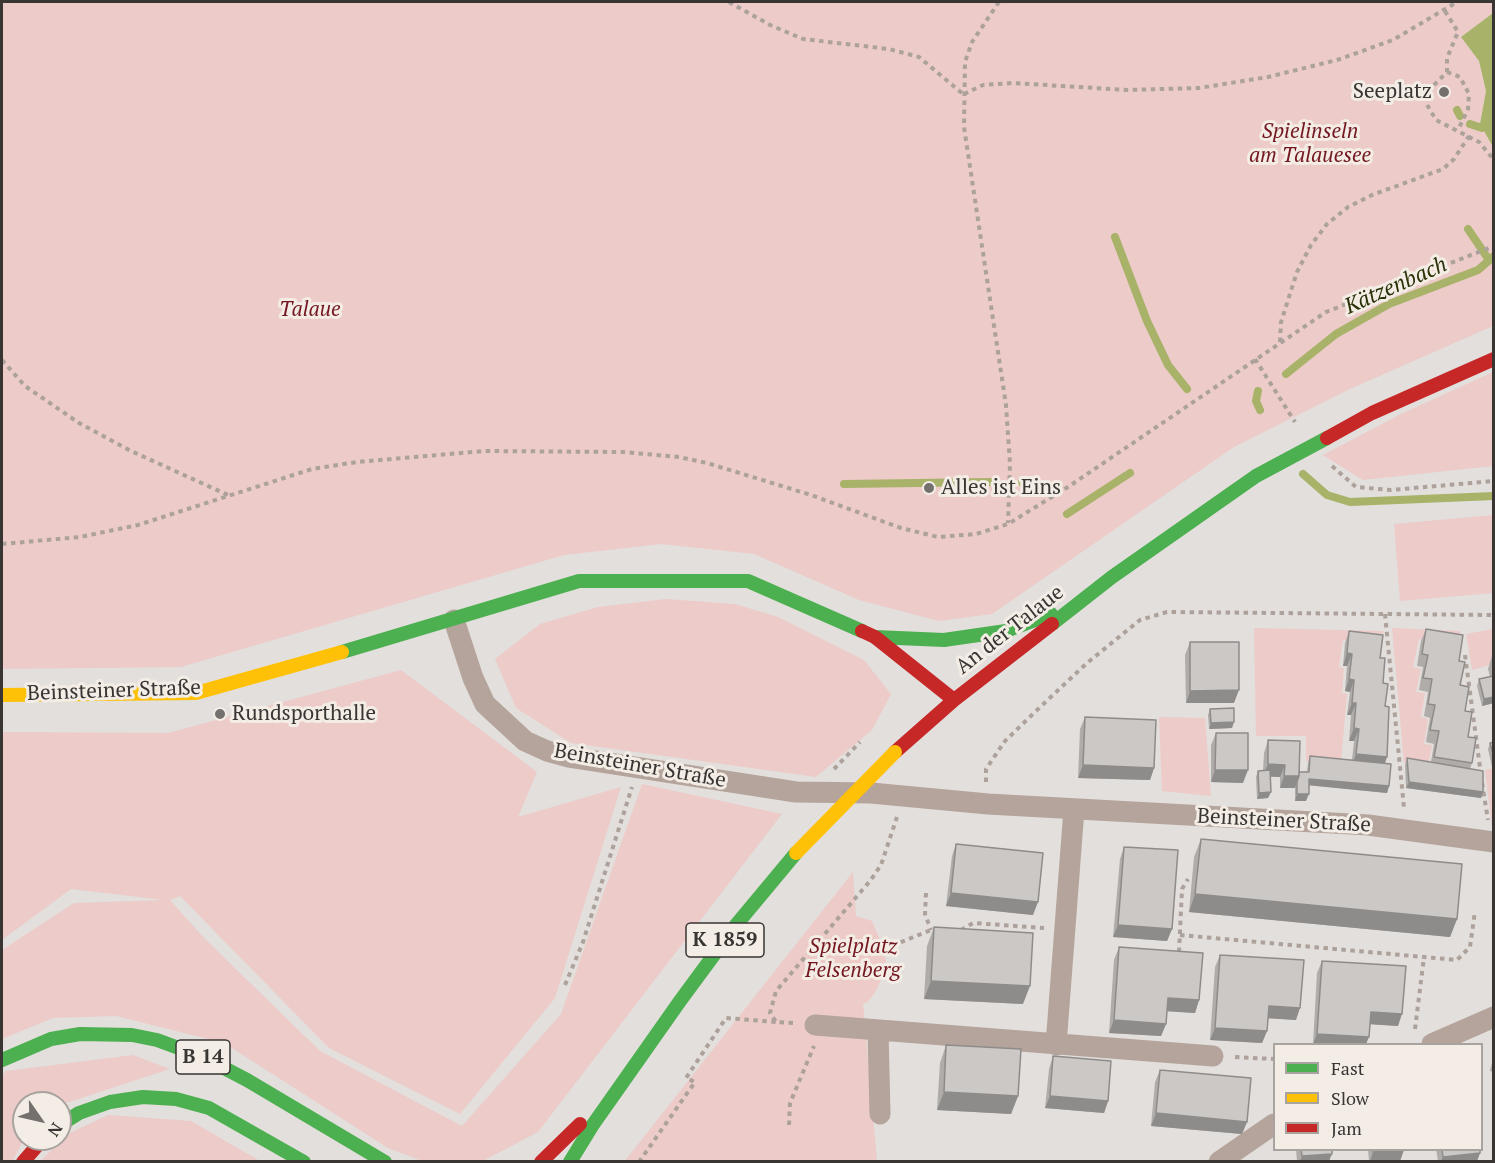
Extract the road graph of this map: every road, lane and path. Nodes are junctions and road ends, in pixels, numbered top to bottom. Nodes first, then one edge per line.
1 (729, 2) edge
2 (999, 2) edge
3 (1457, 2) edge
4 (1444, 11) junction
5 (1447, 72) junction
6 (964, 94) junction
7 (1458, 130) junction
8 (1469, 136) junction
9 (1494, 160) edge
10 (1494, 246) edge
11 (1280, 342) junction
12 (1255, 359) junction
13 (1494, 359) edge
14 (2, 360) edge
15 (1295, 422) dead end
16 (1328, 462) dead end
17 (1494, 481) edge
18 (228, 495) junction
19 (1008, 524) junction
20 (2, 544) edge
21 (1079, 603) junction
22 (1385, 614) junction
23 (1494, 615) edge
24 (454, 620) junction
25 (875, 637) junction
26 (1465, 655) dead end
27 (2, 694) edge
28 (954, 700) junction
29 (860, 742) dead end
30 (636, 767) junction
31 (812, 792) junction
32 (988, 804) junction
33 (1074, 809) junction
34 (1406, 830) junction
35 (890, 839) dead end
36 (1492, 842) edge
37 (1188, 879) dead end
38 (926, 893) dead end
39 (1475, 911) dead end
40 (1065, 929) junction
41 (931, 930) junction
42 (939, 931) edge
43 (957, 933) edge
44 (1180, 935) junction
45 (884, 949) dead end
46 (1179, 952) edge
47 (1424, 957) junction
48 (565, 985) dead end
49 (1494, 1017) edge
50 (776, 1022) junction
51 (815, 1025) junction
52 (878, 1030) junction
53 (1423, 1039) edge
54 (1056, 1045) junction
55 (1213, 1056) joint
56 (1273, 1059) edge
57 (2, 1060) edge
58 (618, 1088) junction
59 (880, 1114) dead end
60 (72, 1117) edge
61 (789, 1125) dead end
62 (1273, 1125) edge
63 (304, 1161) edge
64 (385, 1161) edge
65 (541, 1161) edge
66 (570, 1161) edge
67 (639, 1161) edge
68 (1219, 1161) edge

1 - 6 path
2 - 6 path
3 - 4 path
4 - 5 path
4 - 6 path
5 - 7 path
5 - 7 path
6 - 19 path
7 - 8 path
8 - 9 path
8 - 11 path
10 - 11 path
11 - 12 path
12 - 15 path
12 - 19 path
13 - 21 main road, An der Talaue / K 1859
14 - 18 path
16 - 17 path
18 - 19 path
18 - 20 path
21 - 25 main road
21 - 28 main road, An der Talaue / K 1859
22 - 23 path
22 - 32 path
22 - 34 path
24 - 25 main road, An der Talaue
24 - 27 main road, Beinsteiner Straße
24 - 30 street, Beinsteiner Straße
25 - 28 main road, An der Talaue
26 - 36 path
28 - 58 main road, K 1859, bridge
29 - 31 path
30 - 31 street, Beinsteiner Straße
30 - 48 path
31 - 32 street, Beinsteiner Straße
32 - 33 street, Beinsteiner Straße
33 - 34 street, Beinsteiner Straße
33 - 40 street
34 - 36 street, Beinsteiner Straße
35 - 50 path
37 - 44 path
38 - 41 path
39 - 47 path
40 - 43 path
40 - 54 street
41 - 42 path
41 - 45 path
44 - 46 path
44 - 47 path
47 - 53 path
49 - 53 street
50 - 51 path
50 - 67 path
51 - 52 street
51 - 61 path
52 - 54 street
52 - 59 street
54 - 55 street
55 - 56 path
57 - 64 main road, B 14
58 - 65 main road
58 - 66 main road, K 1859
60 - 63 main road, B 14
62 - 68 street

